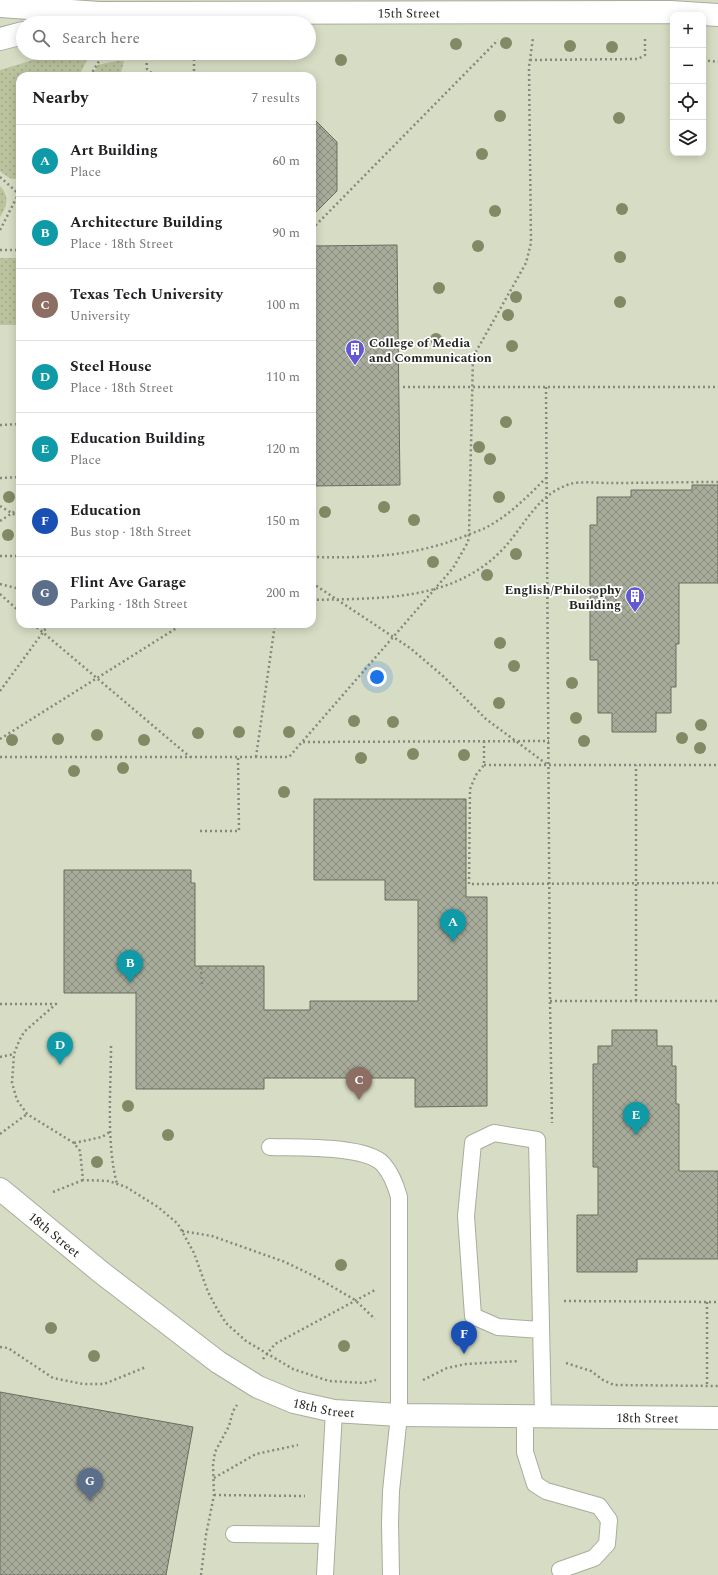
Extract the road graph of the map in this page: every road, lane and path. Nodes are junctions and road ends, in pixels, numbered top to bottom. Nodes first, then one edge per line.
1 (23, 0) edge
2 (0, 6) edge
3 (99, 13) junction
4 (533, 13) junction
5 (718, 15) edge
6 (88, 16) edge
7 (16, 35) edge
8 (500, 37) dead end
9 (645, 37) dead end
10 (0, 39) edge
11 (100, 60) edge
12 (146, 60) edge
13 (194, 60) edge
14 (530, 60) junction
15 (706, 60) edge
16 (718, 62) edge
17 (92, 72) edge
18 (150, 72) edge
19 (194, 72) edge
20 (0, 177) edge
21 (16, 190) edge
22 (16, 200) edge
23 (316, 225) edge
24 (0, 230) edge
25 (0, 250) edge
26 (16, 250) edge
27 (403, 387) dead end
28 (472, 387) junction
29 (546, 387) junction
30 (718, 387) edge
31 (16, 424) edge
32 (0, 425) edge
33 (16, 477) edge
34 (547, 477) junction
35 (0, 478) edge
36 (718, 482) edge
37 (547, 495) junction
38 (0, 506) edge
39 (16, 510) edge
40 (12, 513) junction
41 (16, 516) edge
42 (0, 521) edge
43 (469, 534) junction
44 (0, 556) edge
45 (16, 556) edge
46 (316, 557) edge
47 (0, 584) edge
48 (316, 586) edge
49 (16, 588) edge
50 (433, 590) junction
51 (0, 594) edge
52 (337, 599) junction
53 (316, 600) edge
54 (16, 608) edge
55 (38, 628) edge
56 (46, 628) edge
57 (177, 628) edge
58 (275, 628) edge
59 (43, 632) junction
60 (393, 636) junction
61 (97, 678) junction
62 (0, 691) edge
63 (0, 739) edge
64 (484, 741) junction
65 (516, 741) junction
66 (549, 741) junction
67 (302, 742) junction
68 (256, 756) junction
69 (0, 757) edge
70 (190, 757) junction
71 (238, 757) junction
72 (484, 765) junction
73 (549, 765) junction
74 (636, 765) junction
75 (718, 765) edge
76 (200, 832) dead end
77 (636, 883) junction
78 (718, 883) edge
79 (549, 884) junction
80 (202, 967) dead end
81 (202, 984) dead end
82 (636, 1000) junction
83 (718, 1000) edge
84 (550, 1001) junction
85 (0, 1004) edge
86 (111, 1046) dead end
87 (14, 1054) junction
88 (0, 1057) edge
89 (26, 1114) junction
90 (552, 1129) dead end
91 (111, 1131) junction
92 (0, 1134) edge
93 (74, 1142) junction
94 (270, 1147) dead end
95 (84, 1180) junction
96 (117, 1184) junction
97 (126, 1187) dead end
98 (0, 1189) edge
99 (53, 1192) dead end
100 (182, 1231) dead end
101 (562, 1301) dead end
102 (707, 1302) junction
103 (718, 1302) edge
104 (541, 1330) junction
105 (399, 1341) junction
106 (0, 1347) edge
107 (146, 1367) dead end
108 (707, 1386) dead end
109 (334, 1411) junction
110 (399, 1415) junction
111 (534, 1416) junction
112 (718, 1418) edge
113 (298, 1445) dead end
114 (214, 1478) dead end
115 (214, 1495) dead end
116 (311, 1496) dead end
117 (234, 1534) dead end
118 (327, 1535) junction
119 (560, 1570) dead end
120 (325, 1575) edge
121 (391, 1575) edge

1 - 3 street
2 - 3 street, 15th Street
3 - 4 street, 15th Street
3 - 6 street, 15th Street
4 - 5 street, 15th Street
4 - 14 path
7 - 10 street
8 - 23 path
9 - 14 path
11 - 17 path
12 - 18 path
13 - 19 path
14 - 28 path
15 - 16 path
20 - 21 path
22 - 24 path
25 - 26 path
27 - 28 path
28 - 29 path
28 - 43 path
29 - 30 path
29 - 34 path
31 - 32 path
33 - 35 path
34 - 37 path
34 - 43 path
36 - 37 path
37 - 50 path
37 - 66 path
38 - 40 path
39 - 40 path
40 - 41 path
40 - 42 path
43 - 46 path
43 - 50 path
44 - 45 path
47 - 49 path
48 - 52 path
50 - 52 path
50 - 60 path
51 - 54 path
52 - 53 path
52 - 60 path
55 - 59 path
56 - 59 path
57 - 61 path
58 - 68 path
59 - 61 path
59 - 62 path
60 - 65 path
60 - 67 path
61 - 63 path
61 - 70 path
64 - 65 path
64 - 67 path
64 - 72 path
65 - 66 path
65 - 73 path
66 - 73 path
67 - 68 path
68 - 71 path
69 - 70 path
70 - 71 path
71 - 76 path
72 - 73 path
72 - 79 path
73 - 74 path
73 - 79 path
74 - 75 path
74 - 77 path
77 - 78 path
77 - 79 path
77 - 82 path
79 - 84 path
80 - 81 path
82 - 83 path
82 - 84 path
84 - 90 path
85 - 87 path
86 - 91 path
87 - 88 path
87 - 89 path
89 - 92 path
89 - 93 path
91 - 93 path
91 - 96 path
93 - 95 path
94 - 105 lane
95 - 96 path
95 - 99 path
96 - 97 path
98 - 109 street, 18th Street
100 - 105 path
101 - 102 path
102 - 103 path
102 - 108 path
104 - 104 lane
104 - 111 lane
105 - 110 lane
106 - 107 path
109 - 110 street, 18th Street
109 - 118 lane
110 - 111 street, 18th Street
110 - 121 lane
111 - 112 street, 18th Street
111 - 119 lane
113 - 114 path
115 - 116 path
117 - 118 lane
118 - 120 lane

